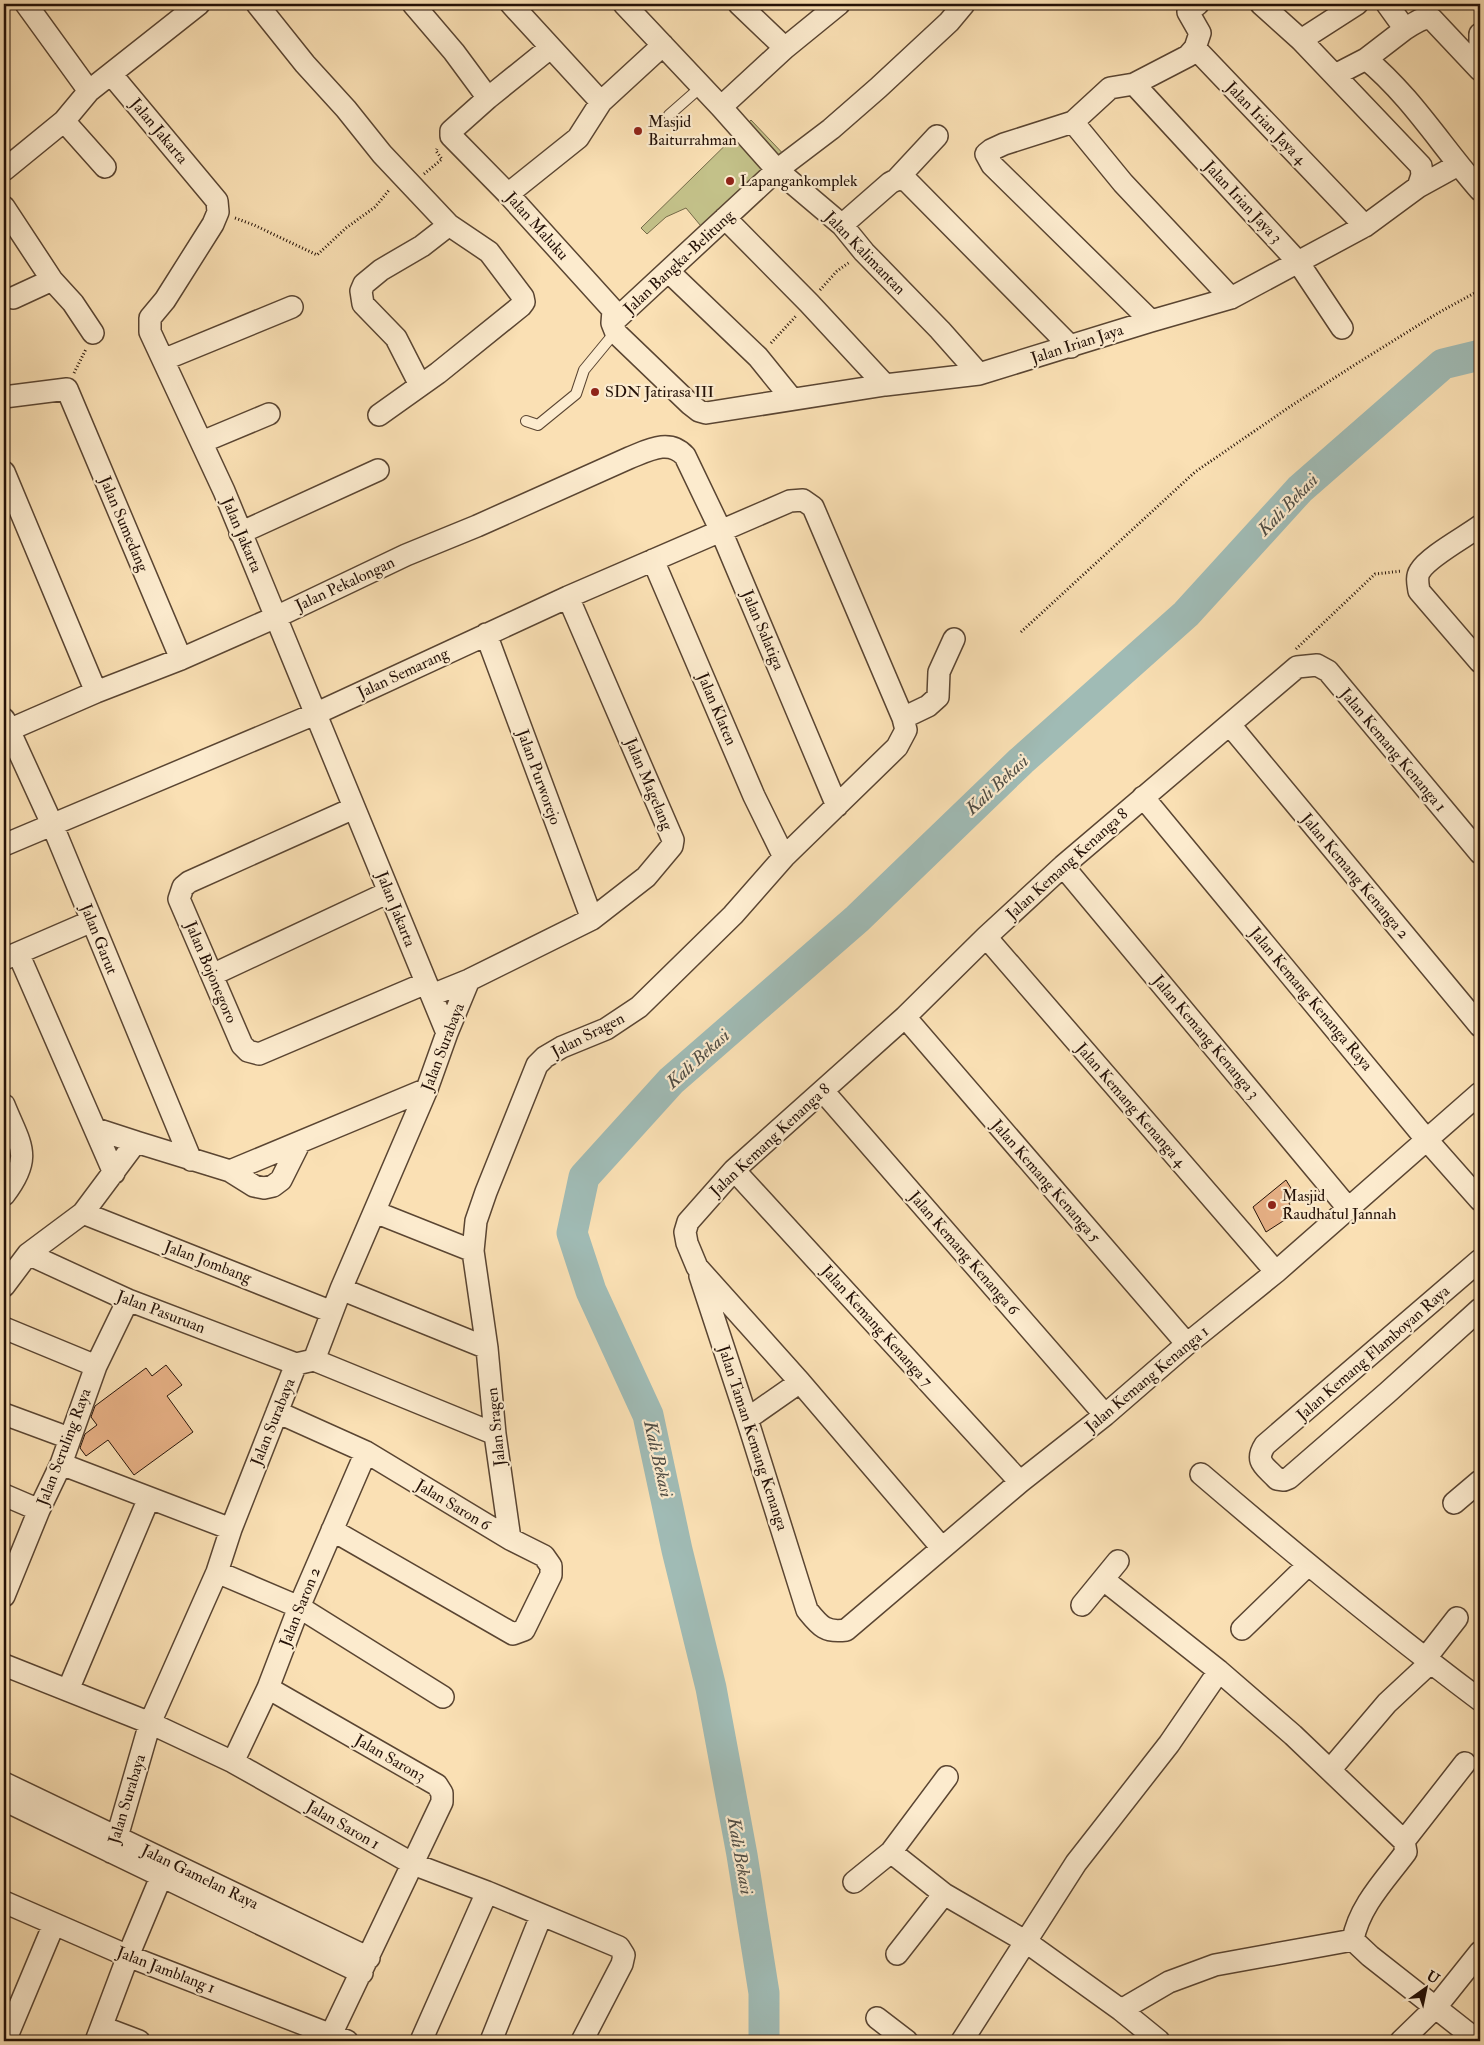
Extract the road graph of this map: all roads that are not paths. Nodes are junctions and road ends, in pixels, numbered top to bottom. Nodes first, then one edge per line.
1 (26, 4) edge
2 (199, 4) edge
3 (257, 4) edge
4 (413, 4) edge
5 (510, 4) edge
6 (624, 4) edge
7 (739, 4) edge
8 (839, 4) edge
9 (964, 4) edge
10 (1261, 4) edge
11 (1357, 4) edge
12 (1388, 4) edge
13 (1193, 8) edge
14 (1405, 29) junction
15 (1480, 34) edge
16 (1301, 40) junction
17 (1480, 44) edge
18 (663, 45) junction
19 (550, 48) junction
20 (785, 48) junction
21 (1195, 48) junction
22 (1366, 59) junction
23 (1480, 70) edge
24 (111, 74) junction
25 (1335, 75) junction
26 (1134, 84) junction
27 (702, 86) junction
28 (90, 91) junction
29 (488, 98) junction
30 (601, 102) junction
31 (721, 107) junction
32 (669, 115) dead end
33 (64, 120) junction
34 (1073, 122) junction
35 (937, 136) dead end
36 (1458, 165) junction
37 (105, 168) dead end
38 (4, 170) edge
39 (777, 170) junction
40 (888, 185) junction
41 (1418, 187) junction
42 (1480, 190) edge
43 (508, 194) junction
44 (4, 207) edge
45 (726, 218) junction
46 (842, 225) junction
47 (449, 226) junction
48 (1365, 226) junction
49 (1298, 262) junction
50 (668, 272) junction
51 (52, 280) junction
52 (13, 298) dead end
53 (1231, 298) junction
54 (292, 307) dead end
55 (1151, 321) junction
56 (612, 323) junction
57 (1342, 328) dead end
58 (93, 333) road end
59 (1071, 346) junction
60 (163, 360) junction
61 (979, 374) junction
62 (420, 385) junction
63 (885, 385) junction
64 (4, 397) edge
65 (792, 399) junction
66 (706, 413) joint
67 (269, 414) dead end
68 (379, 416) dead end
69 (526, 421) dead end
70 (202, 442) junction
71 (684, 456) joint
72 (378, 470) dead end
73 (4, 472) edge
74 (1480, 526) edge
75 (721, 531) junction
76 (240, 533) junction
77 (653, 560) junction
78 (568, 597) junction
79 (276, 616) junction
80 (486, 634) junction
81 (954, 639) dead end
82 (180, 659) junction
83 (1480, 662) edge
84 (96, 692) junction
85 (315, 714) junction
86 (903, 718) junction
87 (1230, 725) junction
88 (5, 727) edge
89 (1143, 797) junction
90 (837, 806) junction
91 (354, 808) junction
92 (52, 824) junction
93 (4, 846) edge
94 (1480, 853) edge
95 (784, 857) junction
96 (1063, 866) junction
97 (389, 892) junction
98 (592, 920) junction
99 (92, 921) junction
100 (986, 937) junction
101 (11, 956) edge
102 (212, 975) junction
103 (469, 980) junction
104 (429, 989) junction
105 (905, 1017) junction
106 (1480, 1026) edge
107 (447, 1033) junction
108 (427, 1089) junction
109 (822, 1091) junction
110 (1480, 1093) edge
111 (4, 1105) edge
112 (96, 1129) junction
113 (1426, 1139) junction
114 (136, 1142) junction
115 (300, 1142) junction
116 (191, 1160) junction
117 (734, 1170) junction
118 (230, 1171) junction
119 (114, 1174) junction
120 (4, 1195) edge
121 (1480, 1200) edge
122 (1348, 1208) junction
123 (375, 1212) junction
124 (83, 1213) junction
125 (473, 1251) junction
126 (28, 1254) junction
127 (1480, 1260) edge
128 (697, 1267) junction
129 (1276, 1272) junction
130 (4, 1286) edge
131 (341, 1289) junction
132 (128, 1300) junction
133 (1480, 1309) edge
134 (332, 1312) junction
135 (4, 1328) edge
136 (1187, 1344) junction
137 (487, 1348) junction
138 (305, 1362) junction
139 (96, 1366) junction
140 (800, 1382) junction
141 (277, 1412) junction
142 (4, 1414) edge
143 (1105, 1415) junction
144 (747, 1419) junction
145 (496, 1434) junction
146 (69, 1438) junction
147 (366, 1452) junction
148 (61, 1464) junction
149 (1201, 1474) dead end
150 (1480, 1481) edge
151 (1020, 1482) junction
152 (4, 1495) edge
153 (150, 1498) junction
154 (1454, 1503) dead end
155 (40, 1510) junction
156 (231, 1529) junction
157 (332, 1530) junction
158 (510, 1539) junction
159 (942, 1548) junction
160 (1118, 1561) dead end
161 (1307, 1566) junction
162 (217, 1572) junction
163 (1104, 1580) junction
164 (6, 1584) edge
165 (1082, 1605) dead end
166 (299, 1607) junction
167 (807, 1610) joint
168 (1457, 1618) dead end
169 (1242, 1629) dead end
170 (1428, 1661) junction
171 (4, 1665) edge
172 (1219, 1671) junction
173 (268, 1688) junction
174 (68, 1690) junction
175 (442, 1697) dead end
176 (1480, 1700) edge
177 (150, 1723) junction
178 (233, 1762) junction
179 (1465, 1763) dead end
180 (1330, 1770) junction
181 (947, 1777) dead end
182 (4, 1783) edge
183 (4, 1800) edge
184 (1404, 1841) junction
185 (114, 1845) junction
186 (891, 1852) junction
187 (413, 1864) junction
188 (154, 1868) junction
189 (854, 1882) dead end
190 (486, 1892) junction
191 (944, 1894) junction
192 (4, 1902) edge
193 (541, 1916) junction
194 (54, 1924) junction
195 (1352, 1940) junction
196 (1025, 1942) junction
197 (1480, 1952) edge
198 (897, 1954) dead end
199 (128, 1956) junction
200 (365, 1965) junction
201 (1436, 2007) junction
202 (1121, 2010) junction
203 (876, 2018) dead end
204 (99, 2034) edge
205 (335, 2039) edge
206 (5, 2041) edge
207 (139, 2041) edge
208 (421, 2041) edge
209 (490, 2041) edge
210 (582, 2041) edge
211 (907, 2041) edge
212 (962, 2041) edge
213 (1159, 2041) edge
214 (1400, 2041) edge
215 (1478, 2041) edge

1 - 28 street
2 - 24 street
3 - 47 street
4 - 29 street
5 - 19 street
6 - 18 street, Jalan Kalimantan
7 - 20 street
8 - 20 street
9 - 39 street, Jalan Bangka-Belitung
10 - 16 street
11 - 16 street
12 - 14 street
13 - 21 street
14 - 22 street
14 - 23 street
15 - 17 street
16 - 25 street
18 - 27 street, Jalan Kalimantan
18 - 30 street
19 - 29 street
19 - 30 street
20 - 31 street
21 - 26 street
21 - 48 street, Jalan Irian Jaya 4
22 - 25 street
22 - 36 street
24 - 28 street
24 - 60 street, Jalan Jakarta
25 - 41 street
26 - 34 street
26 - 49 street, Jalan Irian Jaya 3
27 - 31 street, Jalan Kalimantan
27 - 32 lane
28 - 33 street
29 - 43 street, Jalan Maluku
30 - 43 street
31 - 39 street, Jalan Kalimantan
33 - 37 street
33 - 38 street
34 - 53 street
34 - 55 street
35 - 40 street
36 - 41 street, Jalan Irian Jaya
36 - 42 street
39 - 45 street, Jalan Bangka-Belitung
39 - 46 street, Jalan Kalimantan
40 - 46 street
40 - 59 street
41 - 48 street, Jalan Irian Jaya
43 - 56 street, Jalan Maluku
44 - 51 street
45 - 50 street, Jalan Bangka-Belitung
45 - 63 street
46 - 61 street, Jalan Kalimantan
47 - 62 street
47 - 62 street
48 - 49 street, Jalan Irian Jaya
49 - 53 street, Jalan Irian Jaya
49 - 57 street, Jalan Irian Jaya 3
50 - 56 street, Jalan Bangka-Belitung
50 - 65 street
51 - 52 street
51 - 58 street
53 - 55 street, Jalan Irian Jaya
54 - 60 street
55 - 59 street, Jalan Irian Jaya
56 - 66 street, Jalan Maluku
56 - 69 lane, Jalan Bangka-Belitung
59 - 61 street, Jalan Irian Jaya
60 - 70 street, Jalan Jakarta
61 - 63 street, Jalan Irian Jaya
62 - 68 street
63 - 65 street, Jalan Irian Jaya
64 - 82 street, Jalan Sumedang
65 - 66 street, Jalan Irian Jaya
67 - 70 street
70 - 76 street, Jalan Jakarta
71 - 75 street, Jalan Salatiga
71 - 79 street, Jalan Pekalongan
72 - 76 street
73 - 84 street
74 - 83 street
75 - 77 street, Jalan Semarang
75 - 86 street, Jalan Semarang
75 - 90 street, Jalan Salatiga
76 - 79 street, Jalan Jakarta
77 - 78 street, Jalan Semarang
77 - 95 street, Jalan Klaten
78 - 80 street, Jalan Semarang
78 - 98 street, Jalan Magelang
79 - 82 street, Jalan Pekalongan
79 - 85 street, Jalan Jakarta
80 - 85 street, Jalan Semarang
80 - 98 street, Jalan Purworejo
81 - 86 street
82 - 84 street, Jalan Pekalongan
84 - 88 street, Jalan Pekalongan
85 - 91 street, Jalan Jakarta
85 - 92 street, Jalan Semarang
86 - 90 street, Jalan Sragen
87 - 89 street
87 - 94 street, Jalan Kemang Kenanga 1
87 - 106 street, Jalan Kemang Kenanga 2
88 - 92 street, Jalan Garut
89 - 96 street, Jalan Kemang Kenanga 8
89 - 113 street, Jalan Kemang Kenanga Raya
90 - 95 street, Jalan Sragen
91 - 97 street, Jalan Jakarta
91 - 102 street, Jalan Bojonegoro
92 - 93 street, Jalan Semarang
92 - 99 street, Jalan Garut
95 - 125 street, Jalan Sragen
96 - 100 street, Jalan Kemang Kenanga 8
96 - 122 street, Jalan Kemang Kenanga 3
97 - 102 street
97 - 104 street, Jalan Jakarta
98 - 103 street, Jalan Magelang
99 - 101 street
99 - 116 street, Jalan Garut
100 - 105 street, Jalan Kemang Kenanga 8
100 - 129 street, Jalan Kemang Kenanga 4
101 - 112 street
102 - 104 street, Jalan Bojonegoro
103 - 104 street, Jalan Magelang
103 - 107 street, Jalan Surabaya
104 - 107 street, Jalan Jakarta
105 - 109 street, Jalan Kemang Kenanga 8
105 - 136 street, Jalan Kemang Kenanga 5
107 - 108 street, Jalan Surabaya
108 - 115 street
108 - 123 street, Jalan Surabaya
109 - 117 street, Jalan Kemang Kenanga 8
109 - 143 street, Jalan Kemang Kenanga 6
110 - 113 street, Jalan Kemang Kenanga 1
111 - 120 street
112 - 114 street
112 - 119 street
113 - 121 street, Jalan Kemang Kenanga Raya
113 - 122 street, Jalan Kemang Kenanga 1
114 - 116 street
114 - 119 street
115 - 118 street
115 - 118 street
116 - 118 street
117 - 128 street, Jalan Kemang Kenanga 8
117 - 151 street, Jalan Kemang Kenanga 7
119 - 124 street
122 - 129 street, Jalan Kemang Kenanga 1
123 - 125 street
123 - 131 street, Jalan Surabaya
124 - 126 street
124 - 134 street, Jalan Jombang
125 - 137 street, Jalan Sragen
126 - 130 street
126 - 132 street, Jalan Pasuruan
127 - 133 street, Jalan Kemang Flamboyan Raya
128 - 140 street, Jalan Kemang Kenanga 8
128 - 144 street, Jalan Taman Kemang Kenanga
129 - 136 street, Jalan Kemang Kenanga 1
131 - 134 street, Jalan Surabaya
131 - 137 street
132 - 138 street, Jalan Pasuruan
132 - 139 street, Jalan Seruling Raya
134 - 138 street, Jalan Surabaya
135 - 139 street
136 - 143 street, Jalan Kemang Kenanga 1
137 - 145 street, Jalan Sragen
138 - 141 street, Jalan Surabaya
138 - 145 street, Jalan Pasuruan
139 - 146 street, Jalan Seruling Raya
140 - 144 street
140 - 159 street, Jalan Kemang Kenanga 8
141 - 147 street, Jalan Saron 6
141 - 156 street, Jalan Surabaya
142 - 146 street
143 - 151 street, Jalan Kemang Kenanga 1
144 - 167 street, Jalan Taman Kemang Kenanga
145 - 158 street, Jalan Sragen
146 - 148 street, Jalan Seruling Raya
147 - 157 street, Jalan Saron 2
147 - 158 street, Jalan Saron 6
148 - 153 street
148 - 155 street, Jalan Seruling Raya
149 - 161 street
150 - 154 street
151 - 159 street, Jalan Kemang Kenanga 1
152 - 155 street
153 - 156 street
153 - 174 street
155 - 164 street, Jalan Seruling Raya
156 - 162 street, Jalan Surabaya
157 - 158 street, Jalan Saron 6
157 - 166 street, Jalan Saron 2
159 - 167 street, Jalan Kemang Kenanga 1
160 - 163 street
161 - 169 street
161 - 170 street
162 - 166 street
162 - 177 street, Jalan Surabaya
163 - 165 street
163 - 172 street
166 - 173 street, Jalan Saron 2
166 - 175 street
168 - 170 street
170 - 176 street
170 - 180 street
171 - 174 street, Jalan Saron 1
172 - 180 street
172 - 196 street
173 - 178 street, Jalan Saron 2
173 - 187 street, Jalan Saron3
174 - 177 street, Jalan Saron 1
177 - 178 street, Jalan Saron 1
177 - 185 street, Jalan Surabaya
178 - 187 street, Jalan Saron 1
179 - 184 street
180 - 184 street
181 - 186 street
182 - 185 street, Jalan Gamelan Raya
183 - 185 street, Jalan Gamelan Raya
184 - 195 street
185 - 188 street, Jalan Gamelan Raya
186 - 189 street
186 - 191 street
187 - 190 street, Jalan Saron 1
187 - 200 street, Jalan Saron3
188 - 199 street
188 - 200 street, Jalan Gamelan Raya
190 - 193 street, Jalan Saron 1
190 - 208 street
191 - 196 street
191 - 198 street
192 - 194 street, Jalan Jamblang 1
193 - 209 street
193 - 210 street, Jalan Saron 1
194 - 199 street, Jalan Jamblang 1
194 - 206 street
195 - 201 street
195 - 202 street
196 - 202 street
196 - 212 street
197 - 201 street
199 - 204 street
199 - 205 street, Jalan Jamblang 1
200 - 205 street, Jalan Saron3
201 - 214 street
201 - 215 street
202 - 213 street
203 - 211 street
204 - 207 street

